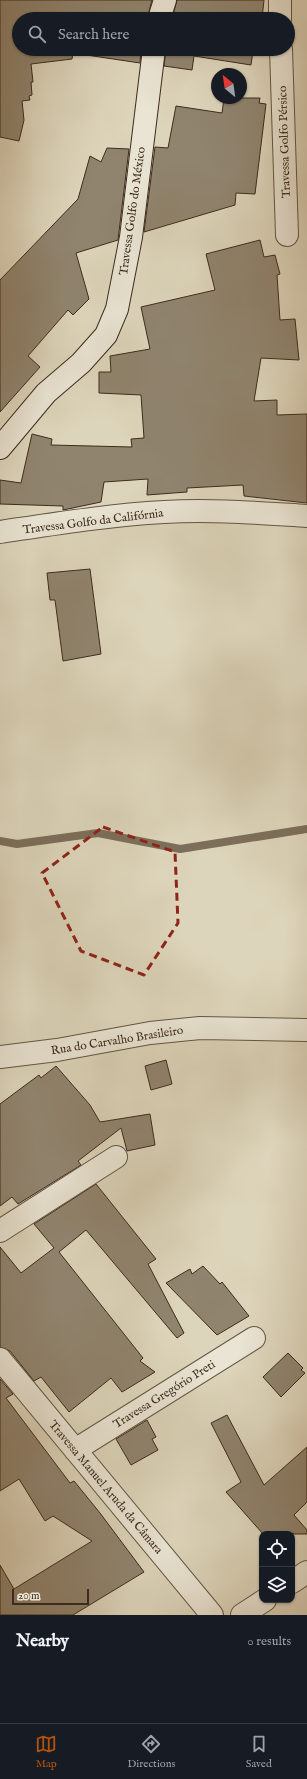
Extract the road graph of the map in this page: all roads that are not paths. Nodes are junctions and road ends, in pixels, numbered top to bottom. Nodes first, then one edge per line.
1 (165, 0) edge
2 (280, 0) edge
3 (161, 12) edge
4 (280, 12) edge
5 (153, 56) edge
6 (281, 56) edge
7 (287, 235) dead end
8 (0, 448) edge
9 (307, 516) edge
10 (0, 532) edge
11 (307, 1030) edge
12 (0, 1057) edge
13 (116, 1157) dead end
14 (0, 1231) edge
15 (254, 1338) dead end
16 (0, 1359) edge
17 (75, 1450) junction
18 (307, 1572) edge
19 (295, 1580) edge
20 (260, 1603) edge
21 (212, 1615) edge
22 (242, 1615) edge

1 - 3 street
2 - 4 street
5 - 8 street, Travessa Golfo do México
6 - 7 street, Travessa Golfo Pérsico
9 - 10 street, Travessa Golfo da Califórnia
11 - 12 street, Rua do Carvalho Brasileiro
13 - 14 street
15 - 17 street, Travessa Gregório Preti
16 - 17 street, Travessa Manuel Aruda da Câmara
17 - 21 street, Travessa Manuel Aruda da Câmara
18 - 19 street
20 - 22 street

